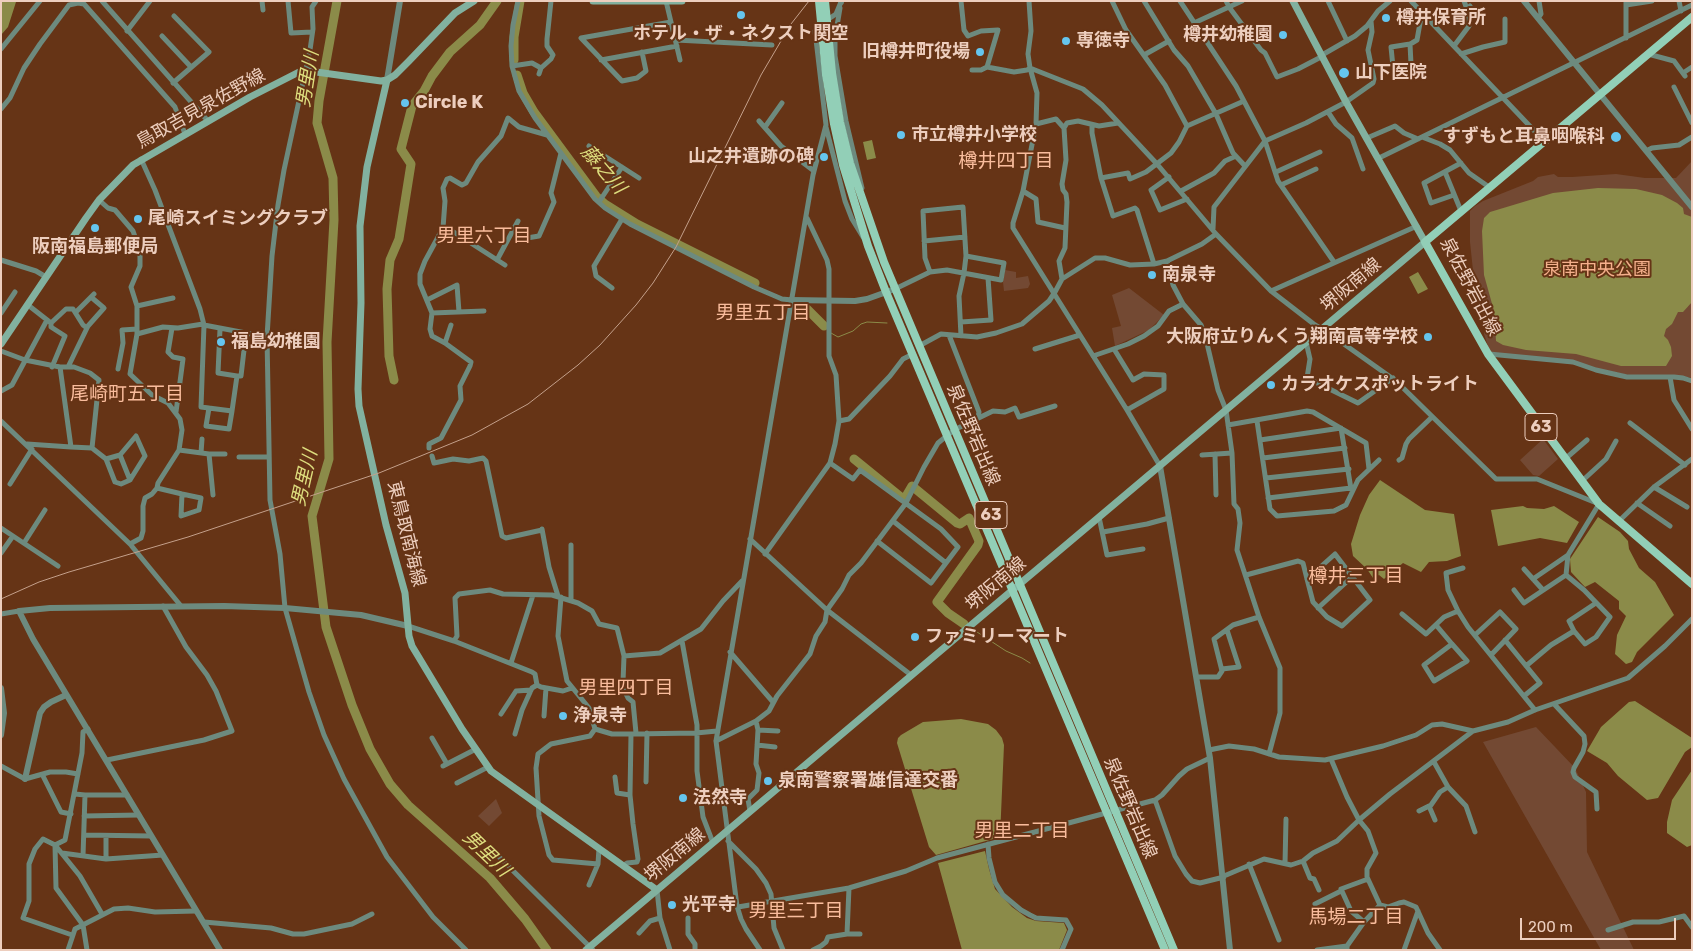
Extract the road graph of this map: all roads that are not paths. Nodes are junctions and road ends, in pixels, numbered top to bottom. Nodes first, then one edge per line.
1 (40, 1) edge
2 (150, 1) edge
3 (262, 1) edge
4 (288, 1) edge
5 (400, 1) edge
6 (474, 1) edge
7 (518, 1) edge
8 (551, 1) edge
9 (593, 1) edge
10 (682, 1) edge
11 (819, 1) edge
12 (825, 1) edge
13 (960, 1) edge
14 (1029, 1) edge
15 (1112, 1) edge
16 (1144, 1) edge
17 (1180, 1) edge
18 (1226, 1) edge
19 (1242, 1) edge
20 (1293, 1) edge
21 (1328, 1) edge
22 (1390, 1) edge
23 (1412, 1) edge
24 (1464, 1) edge
25 (1524, 1) edge
26 (1539, 1) edge
27 (1652, 1) edge
28 (1679, 1) edge
29 (103, 2) edge
30 (314, 2) edge
31 (644, 2) edge
32 (666, 2) edge
33 (840, 2) edge
34 (1626, 3) edge
35 (1692, 5) edge
36 (1229, 7) junction
37 (263, 10) dead end
38 (1681, 11) junction
39 (1422, 12) junction
40 (174, 16) dead end
41 (1692, 17) edge
42 (1538, 18) junction
43 (1505, 19) dead end
44 (1371, 20) junction
45 (671, 22) junction
46 (826, 22) junction
47 (1194, 23) junction
48 (128, 30) junction
49 (1126, 30) junction
50 (312, 32) junction
51 (836, 34) junction
52 (162, 36) dead end
53 (1626, 38) junction
54 (1169, 41) junction
55 (1347, 41) junction
56 (676, 43) junction
57 (1100, 43) dead end
58 (1410, 44) junction
59 (772, 45) dead end
60 (1454, 46) junction
61 (1, 49) edge
62 (642, 52) junction
63 (1461, 54) junction
64 (1648, 54) junction
65 (1144, 55) junction
66 (1323, 55) junction
67 (835, 56) junction
68 (601, 60) junction
69 (680, 60) dead end
70 (818, 61) junction
71 (1575, 63) junction
72 (512, 66) junction
73 (191, 67) junction
74 (987, 67) junction
75 (1692, 67) edge
76 (1030, 68) junction
77 (972, 70) dead end
78 (307, 71) junction
79 (829, 74) junction
80 (384, 80) junction
81 (173, 83) junction
82 (1674, 87) dead end
83 (1601, 94) junction
84 (1503, 98) junction
85 (1244, 101) junction
86 (1346, 102) junction
87 (782, 103) dead end
88 (1, 109) edge
89 (1328, 112) junction
90 (1216, 114) junction
91 (208, 121) junction
92 (759, 121) dead end
93 (1118, 123) junction
94 (1692, 123) edge
95 (826, 124) junction
96 (1036, 124) junction
97 (1092, 125) junction
98 (1187, 126) junction
99 (765, 127) junction
100 (1064, 128) junction
101 (185, 134) junction
102 (547, 135) junction
103 (1692, 137) edge
104 (1368, 138) junction
105 (1420, 138) junction
106 (1265, 141) junction
107 (1544, 141) junction
108 (589, 146) dead end
109 (1646, 151) junction
110 (1320, 152) dead end
111 (561, 153) junction
112 (1236, 156) junction
113 (1379, 158) junction
114 (141, 159) junction
115 (1461, 163) junction
116 (1157, 164) junction
117 (1244, 166) junction
118 (622, 167) junction
119 (1316, 169) dead end
120 (1363, 169) dead end
121 (814, 171) junction
122 (1276, 172) junction
123 (1445, 172) junction
124 (1168, 177) junction
125 (640, 178) dead end
126 (1101, 178) junction
127 (1281, 185) junction
128 (1489, 187) junction
129 (1023, 191) junction
130 (1180, 192) junction
131 (1454, 195) junction
132 (1187, 199) junction
133 (99, 200) junction
134 (599, 202) junction
135 (1692, 207) edge
136 (1460, 210) junction
137 (807, 218) junction
138 (622, 219) junction
139 (518, 221) dead end
140 (1417, 226) junction
141 (443, 228) junction
142 (1065, 228) junction
143 (513, 232) junction
144 (1214, 232) junction
145 (873, 234) junction
146 (965, 237) junction
147 (924, 241) junction
148 (1425, 242) junction
149 (868, 246) junction
150 (966, 256) junction
151 (1, 260) edge
152 (497, 260) junction
153 (1167, 261) junction
154 (1334, 262) junction
155 (1154, 264) junction
156 (505, 265) dead end
157 (930, 272) junction
158 (964, 272) junction
159 (46, 278) junction
160 (988, 278) junction
161 (1062, 279) junction
162 (612, 288) dead end
163 (894, 289) junction
164 (1272, 291) junction
165 (15, 292) dead end
166 (886, 292) junction
167 (1055, 292) junction
168 (173, 298) dead end
169 (427, 300) junction
170 (792, 300) junction
171 (829, 302) junction
172 (1183, 304) junction
173 (28, 305) junction
174 (137, 306) junction
175 (484, 311) dead end
176 (76, 312) junction
177 (458, 312) junction
178 (1, 313) edge
179 (432, 313) junction
180 (49, 322) junction
181 (961, 322) junction
182 (204, 324) junction
183 (451, 325) dead end
184 (87, 328) junction
185 (172, 328) junction
186 (220, 329) junction
187 (1322, 329) junction
188 (137, 332) junction
189 (246, 333) junction
190 (1080, 335) junction
191 (949, 336) junction
192 (962, 336) junction
193 (267, 337) junction
194 (1306, 342) junction
195 (445, 343) junction
196 (1, 344) edge
197 (919, 346) junction
198 (1035, 349) dead end
199 (1114, 349) junction
200 (1, 351) edge
201 (913, 354) junction
202 (1488, 354) junction
203 (1093, 356) junction
204 (25, 360) junction
205 (52, 367) junction
206 (60, 367) junction
207 (68, 367) junction
208 (118, 368) dead end
209 (238, 376) junction
210 (1670, 377) junction
211 (1393, 378) junction
212 (1692, 381) edge
213 (1, 390) edge
214 (1055, 406) dead end
215 (209, 408) junction
216 (1127, 410) junction
217 (1226, 410) junction
218 (232, 411) junction
219 (176, 412) junction
220 (978, 417) junction
221 (1432, 417) junction
222 (1, 421) edge
223 (840, 421) junction
224 (1257, 421) junction
225 (1630, 423) dead end
226 (1228, 426) junction
227 (1341, 428) junction
228 (1692, 429) edge
229 (954, 430) junction
230 (948, 436) junction
231 (202, 439) dead end
232 (1260, 440) junction
233 (1586, 440) dead end
234 (1616, 441) dead end
235 (26, 444) junction
236 (71, 448) junction
237 (92, 448) junction
238 (429, 448) dead end
239 (1345, 448) junction
240 (32, 449) junction
241 (179, 450) junction
242 (1232, 452) junction
243 (201, 453) junction
244 (209, 454) junction
245 (225, 454) dead end
246 (1215, 454) junction
247 (120, 455) junction
248 (1202, 455) dead end
249 (432, 456) dead end
250 (239, 457) dead end
251 (269, 457) junction
252 (1263, 458) junction
253 (106, 459) junction
254 (1692, 459) edge
255 (1379, 460) dead end
256 (1399, 460) dead end
257 (1565, 460) junction
258 (830, 463) junction
259 (1684, 465) junction
260 (1160, 466) junction
261 (1349, 469) junction
262 (1370, 469) junction
263 (1266, 478) junction
264 (130, 480) junction
265 (1582, 481) junction
266 (10, 484) dead end
267 (1654, 487) junction
268 (157, 488) junction
269 (1351, 489) junction
270 (182, 494) junction
271 (213, 495) dead end
272 (1216, 495) dead end
273 (1268, 498) junction
274 (1637, 502) junction
275 (906, 503) junction
276 (1599, 504) junction
277 (1687, 507) dead end
278 (45, 510) dead end
279 (1099, 517) junction
280 (1169, 518) junction
281 (893, 521) junction
282 (1618, 522) junction
283 (1670, 526) dead end
284 (1, 528) edge
285 (1103, 532) junction
286 (13, 536) junction
287 (750, 540) junction
288 (877, 541) junction
289 (24, 543) junction
290 (130, 544) junction
291 (571, 545) dead end
292 (1143, 549) dead end
293 (1, 553) edge
294 (765, 554) junction
295 (1568, 555) junction
296 (946, 564) junction
297 (58, 566) dead end
298 (1463, 568) dead end
299 (1524, 569) dead end
300 (1246, 575) junction
301 (1566, 575) junction
302 (1353, 576) junction
303 (1307, 579) junction
304 (1533, 579) junction
305 (743, 581) junction
306 (1020, 584) junction
307 (1692, 584) edge
308 (1514, 590) dead end
309 (1543, 590) junction
310 (1012, 591) junction
311 (533, 595) junction
312 (560, 597) junction
313 (571, 601) junction
314 (1596, 603) junction
315 (163, 606) junction
316 (181, 606) junction
317 (285, 608) junction
318 (1318, 608) junction
319 (827, 610) junction
320 (19, 611) junction
321 (1458, 611) junction
322 (1, 614) edge
323 (1402, 614) dead end
324 (1259, 617) junction
325 (1692, 619) edge
326 (1436, 625) junction
327 (408, 626) junction
328 (1227, 630) junction
329 (1574, 631) junction
330 (1475, 635) junction
331 (1505, 640) junction
332 (454, 641) junction
333 (682, 642) junction
334 (1452, 644) junction
335 (730, 652) junction
336 (1491, 655) junction
337 (624, 656) junction
338 (511, 663) junction
339 (1526, 666) junction
340 (1222, 669) junction
341 (910, 675) junction
342 (1197, 677) junction
343 (537, 685) junction
344 (1, 688) edge
345 (546, 688) junction
346 (572, 688) junction
347 (531, 690) junction
348 (66, 695) junction
349 (1524, 696) junction
350 (773, 702) junction
351 (1555, 705) junction
352 (1535, 710) junction
353 (501, 714) dead end
354 (544, 716) dead end
355 (756, 721) junction
356 (88, 729) junction
357 (594, 729) junction
358 (758, 730) junction
359 (717, 731) junction
360 (778, 731) dead end
361 (1473, 731) junction
362 (647, 733) junction
363 (696, 733) junction
364 (515, 734) dead end
365 (633, 734) junction
366 (1, 735) edge
367 (432, 738) dead end
368 (1, 741) edge
369 (716, 741) junction
370 (757, 745) junction
371 (775, 747) dead end
372 (476, 749) junction
373 (1209, 750) junction
374 (1269, 754) junction
375 (1210, 758) junction
376 (1331, 759) junction
377 (107, 760) junction
378 (1434, 762) junction
379 (1, 766) edge
380 (488, 767) junction
381 (42, 774) junction
382 (78, 774) junction
383 (615, 777) dead end
384 (25, 779) junction
385 (646, 782) dead end
386 (456, 783) dead end
387 (1448, 787) junction
388 (75, 794) junction
389 (127, 795) junction
390 (630, 795) junction
391 (85, 796) junction
392 (1155, 800) junction
393 (537, 804) junction
394 (1429, 806) junction
395 (1597, 808) dead end
396 (750, 811) junction
397 (1116, 811) junction
398 (1418, 811) dead end
399 (1107, 812) junction
400 (71, 814) junction
401 (139, 815) junction
402 (84, 816) junction
403 (1286, 820) dead end
404 (1359, 820) junction
405 (1435, 820) dead end
406 (727, 830) junction
407 (1475, 832) dead end
408 (84, 835) junction
409 (106, 836) junction
410 (151, 836) junction
411 (728, 840) junction
412 (713, 842) junction
413 (988, 844) junction
414 (55, 845) junction
415 (489, 847) dead end
416 (600, 848) junction
417 (61, 853) junction
418 (163, 855) junction
419 (83, 856) junction
420 (106, 858) junction
421 (1303, 861) junction
422 (598, 864) junction
423 (1249, 864) junction
424 (1285, 864) junction
425 (624, 865) junction
426 (1224, 877) junction
427 (1368, 879) junction
428 (589, 885) dead end
429 (849, 888) junction
430 (657, 890) junction
431 (1318, 890) dead end
432 (1341, 891) junction
433 (772, 901) junction
434 (1315, 904) dead end
435 (1380, 905) junction
436 (738, 907) junction
437 (1418, 910) junction
438 (196, 911) junction
439 (102, 914) junction
440 (372, 914) dead end
441 (660, 918) junction
442 (688, 918) dead end
443 (204, 922) junction
444 (1364, 922) junction
445 (83, 925) junction
446 (1692, 927) edge
447 (1608, 930) dead end
448 (639, 933) dead end
449 (847, 934) junction
450 (860, 934) dead end
451 (72, 935) junction
452 (1279, 940) dead end
453 (1347, 948) edge
454 (590, 949) edge
455 (68, 950) edge
456 (87, 950) edge
457 (220, 950) edge
458 (466, 950) edge
459 (670, 950) edge
460 (695, 950) edge
461 (760, 950) edge
462 (782, 950) edge
463 (813, 950) edge
464 (1062, 950) edge
465 (1165, 950) edge
466 (1174, 950) edge
467 (1230, 950) edge
468 (1317, 950) edge
469 (1404, 950) edge
470 (1440, 950) edge

1 - 61 street
2 - 48 street
3 - 37 street
4 - 50 street
5 - 80 street
6 - 80 main road
7 - 72 street
8 - 72 street
9 - 31 main road
10 - 32 main road
11 - 79 main road, 泉佐野岩出線 / 63, bridge
12 - 79 main road, 泉佐野岩出線 / 63, bridge
13 - 74 street
14 - 76 street
15 - 49 street
16 - 54 street
17 - 47 street
18 - 36 street
19 - 36 street
20 - 66 main road
21 - 55 street
22 - 44 street
23 - 39 street
24 - 60 street
25 - 42 street
26 - 42 street
27 - 34 street
28 - 38 street
29 - 48 street
30 - 50 street
31 - 32 main road
32 - 45 street
33 - 46 street
33 - 51 street
34 - 53 street
35 - 38 street
36 - 47 street
36 - 66 street
38 - 53 street
39 - 58 street
39 - 60 street
40 - 73 street
41 - 64 main road, 泉佐野岩出線
42 - 71 street
43 - 63 street
44 - 55 street
44 - 86 street
45 - 56 street
45 - 68 street
46 - 51 street
46 - 70 street
47 - 85 street
48 - 81 street
49 - 57 street
49 - 65 street
50 - 78 street
51 - 67 street
52 - 73 street
53 - 71 street
54 - 65 street
54 - 90 street
55 - 66 street
56 - 59 street
56 - 62 street
56 - 69 street
58 - 58 street
60 - 63 street
62 - 68 street
62 - 68 street
63 - 84 street
64 - 75 street
64 - 83 main road, 泉佐野岩出線
65 - 98 street
66 - 86 main road
67 - 70 street
67 - 145 street
70 - 95 street
71 - 83 street
71 - 84 street
72 - 102 street
73 - 81 street
74 - 76 street
74 - 77 street
76 - 93 street
76 - 96 street
78 - 80 main road, 鳥取吉見泉佐野線
78 - 91 main road, 鳥取吉見泉佐野線
78 - 193 street
79 - 145 main road, 泉佐野岩出線 / 63
79 - 149 main road, 泉佐野岩出線 / 63
80 - 327 main road, 東鳥取南海線
81 - 91 street
82 - 94 street
83 - 107 main road, 泉佐野岩出線
83 - 109 street
84 - 105 street
84 - 107 street
85 - 90 street
85 - 106 street
86 - 89 street
86 - 104 main road
87 - 99 street
88 - 101 street
89 - 106 street
89 - 120 street
90 - 98 street
90 - 112 street
91 - 101 main road, 鳥取吉見泉佐野線
92 - 99 street
93 - 97 street
93 - 116 street
95 - 121 street
95 - 149 street
96 - 100 street
96 - 129 street
97 - 100 street
97 - 126 street
98 - 116 street
99 - 121 street
100 - 142 street
101 - 114 main road, 鳥取吉見泉佐野線
102 - 111 street
102 - 141 street
103 - 109 street
104 - 105 street
104 - 113 main road
105 - 113 street
105 - 115 street
106 - 117 street
106 - 122 street
107 - 128 main road, 泉佐野岩出線
108 - 118 street
109 - 135 street
110 - 122 street
111 - 134 street
111 - 143 street
112 - 117 street
112 - 130 street
113 - 140 main road
114 - 133 main road, 鳥取吉見泉佐野線
114 - 182 street
115 - 123 street
115 - 128 street
116 - 124 street
116 - 126 street
117 - 144 street
118 - 125 street
118 - 134 street
119 - 127 street
121 - 137 street
122 - 127 street
123 - 131 street
123 - 131 street
124 - 130 street
124 - 132 street
126 - 155 street
127 - 154 street
128 - 136 main road, 泉佐野岩出線
129 - 142 street
129 - 167 street
130 - 132 street
131 - 136 street
132 - 144 street
133 - 159 main road, 鳥取吉見泉佐野線
133 - 174 street
134 - 138 street
136 - 148 main road, 泉佐野岩出線
137 - 170 street
137 - 171 street
138 - 162 street
138 - 170 street
139 - 143 street
140 - 148 main road
140 - 154 street
141 - 152 street
141 - 169 street
142 - 161 street
143 - 152 street
144 - 153 street
144 - 164 street
145 - 163 main road, 泉佐野岩出線 / 63
146 - 147 street
146 - 147 street
146 - 150 street
147 - 157 street
148 - 187 main road, 堺阪南線
148 - 202 main road, 泉佐野岩出線 / 63
149 - 166 main road, 泉佐野岩出線 / 63
150 - 158 street
150 - 160 street
151 - 159 street
152 - 156 street
153 - 155 street
153 - 172 street
154 - 164 street
155 - 161 street
157 - 158 street
157 - 163 street
158 - 160 street
158 - 181 street
159 - 173 main road, 鳥取吉見泉佐野線
160 - 181 street
161 - 167 street
163 - 166 street
163 - 197 main road, 泉佐野岩出線 / 63
164 - 187 street
165 - 178 street
166 - 171 street
166 - 201 main road, 泉佐野岩出線 / 63
167 - 190 street
167 - 192 street
168 - 174 street
169 - 177 street
169 - 179 street
170 - 171 street
170 - 287 street
171 - 223 street
172 - 199 street
172 - 217 street
173 - 180 street
173 - 196 main road, 鳥取吉見泉佐野線
174 - 188 street
175 - 177 street
176 - 180 street
176 - 184 street
176 - 184 street
177 - 179 street
179 - 195 street
180 - 204 street
180 - 205 street
181 - 192 street
182 - 185 street
182 - 186 street
182 - 215 street
183 - 195 street
184 - 207 street
185 - 188 street
185 - 219 street
186 - 189 street
186 - 209 street
187 - 194 main road, 堺阪南線
187 - 211 street
188 - 208 street
188 - 219 street
189 - 193 street
189 - 209 street
190 - 198 street
190 - 203 street
191 - 192 street
191 - 197 street
191 - 220 street
193 - 251 street
194 - 211 street
194 - 217 main road, 堺阪南線
195 - 238 street
197 - 229 main road, 泉佐野岩出線 / 63
199 - 203 street
199 - 216 street
200 - 204 street
201 - 223 street
201 - 230 main road, 泉佐野岩出線 / 63
202 - 210 street
202 - 257 main road, 泉佐野岩出線 / 63
203 - 216 street
204 - 205 street
204 - 213 street
205 - 206 street
206 - 207 street
206 - 236 street
207 - 237 street
209 - 218 street
210 - 212 street
210 - 228 street
211 - 221 street
214 - 220 street
215 - 218 street
215 - 218 street
216 - 260 street
217 - 226 street
217 - 260 main road, 堺阪南線
219 - 241 street
220 - 229 street
221 - 256 street
221 - 276 street
222 - 235 street
223 - 258 street
224 - 226 street
224 - 227 street
224 - 232 street
225 - 259 street
226 - 242 street
227 - 232 street
227 - 239 street
227 - 262 street
229 - 230 street
229 - 306 main road, 泉佐野岩出線 / 63
230 - 275 street
230 - 310 main road, 泉佐野岩出線 / 63
231 - 243 street
232 - 252 street
233 - 257 street
234 - 265 street
235 - 236 street
235 - 240 street
236 - 237 street
237 - 253 street
239 - 252 street
239 - 261 street
240 - 266 street
240 - 290 street
241 - 243 street
241 - 268 street
242 - 246 street
242 - 300 street
243 - 244 street
244 - 245 street
244 - 271 street
246 - 248 street
246 - 272 street
247 - 253 street
247 - 264 street
247 - 264 street
249 - 312 street
250 - 251 street
251 - 317 street
252 - 263 street
253 - 264 street
254 - 259 street
255 - 262 street
257 - 265 main road, 泉佐野岩出線 / 63
258 - 275 street
258 - 294 street
259 - 267 street
260 - 279 main road, 堺阪南線
260 - 280 street
261 - 263 street
261 - 269 street
262 - 269 street
263 - 273 street
265 - 276 main road, 泉佐野岩出線 / 63
267 - 274 street
267 - 277 street
268 - 270 street
268 - 290 street
269 - 273 street
269 - 273 street
270 - 270 street
274 - 282 street
274 - 283 street
275 - 281 street
275 - 296 street
276 - 282 main road, 泉佐野岩出線 / 63
276 - 295 street
278 - 289 street
279 - 285 street
279 - 306 main road, 堺阪南線
280 - 285 street
280 - 342 street
281 - 288 street
281 - 296 street
282 - 307 main road, 泉佐野岩出線 / 63
284 - 286 street
285 - 292 street
286 - 289 street
286 - 293 street
287 - 294 street
287 - 305 street
288 - 296 street
288 - 319 street
289 - 297 street
290 - 316 street
291 - 313 street
294 - 319 street
295 - 301 street
295 - 304 street
298 - 321 street
299 - 304 street
300 - 303 street
300 - 324 street
301 - 309 street
301 - 314 street
302 - 303 street
302 - 318 street
302 - 318 street
303 - 318 street
304 - 309 street
305 - 333 street
305 - 335 street
306 - 310 main road, 堺阪南線
306 - 397 main road, 泉佐野岩出線 / 63
308 - 309 street
310 - 341 main road, 堺阪南線
310 - 399 main road, 泉佐野岩出線 / 63
311 - 312 street
311 - 332 street
311 - 338 street
312 - 313 street
312 - 346 street
313 - 337 street
314 - 329 street
314 - 329 street
315 - 316 street
315 - 320 street
315 - 377 street
316 - 317 street
317 - 327 street
317 - 458 street
319 - 341 street
319 - 350 street
320 - 322 street
320 - 348 street
321 - 326 street
321 - 330 street
323 - 326 street
324 - 328 street
324 - 374 street
325 - 351 street
326 - 334 street
327 - 332 street
327 - 372 main road, 東鳥取南海線
328 - 340 street
328 - 340 street
329 - 339 street
330 - 331 street
330 - 336 street
331 - 336 street
331 - 339 street
332 - 338 street
333 - 337 street
333 - 363 street
334 - 334 street
335 - 350 street
335 - 359 street
336 - 349 street
337 - 365 street
338 - 343 street
339 - 349 street
340 - 342 street
341 - 396 main road, 堺阪南線
342 - 373 street
343 - 345 street
343 - 347 street
344 - 366 street
345 - 346 street
345 - 354 street
346 - 357 street
347 - 353 street
347 - 364 street
348 - 356 street
348 - 384 street
349 - 352 street
350 - 355 street
351 - 352 street
351 - 395 street
352 - 361 street
355 - 358 street
355 - 369 street
356 - 377 street
356 - 382 street
357 - 365 street
357 - 393 street
358 - 360 street
358 - 370 street
359 - 363 street
359 - 369 street
361 - 376 street
361 - 378 street
362 - 363 street
362 - 365 street
362 - 385 street
363 - 412 street
365 - 390 street
366 - 368 street
367 - 372 street
369 - 406 street
370 - 371 street
370 - 396 street
372 - 380 main road, 東鳥取南海線
373 - 374 street
373 - 375 street
374 - 376 street
375 - 392 street
375 - 426 street
376 - 404 street
377 - 389 street
378 - 387 street
378 - 404 street
379 - 384 street
380 - 386 street
380 - 393 main road, 東鳥取南海線
381 - 382 street
381 - 384 street
381 - 400 street
382 - 388 street
383 - 390 street
387 - 394 street
387 - 407 street
388 - 391 street
388 - 400 street
389 - 391 street
389 - 401 street
390 - 425 street
391 - 402 street
392 - 397 street
392 - 426 street
393 - 416 main road, 東鳥取南海線
393 - 422 street
394 - 398 street
394 - 405 street
396 - 406 main road, 堺阪南線
397 - 399 street
397 - 466 main road, 泉佐野岩出線 / 63
399 - 413 street
399 - 465 main road, 泉佐野岩出線 / 63
400 - 414 street
401 - 402 street
401 - 410 street
402 - 408 street
403 - 424 street
404 - 421 street
404 - 427 street
406 - 411 street
406 - 412 main road, 堺阪南線
408 - 409 street
408 - 419 street
409 - 410 street
409 - 420 street
410 - 418 street
411 - 433 street
411 - 436 street
412 - 430 main road, 堺阪南線
413 - 429 street
413 - 464 street
414 - 417 street
414 - 445 street
414 - 451 street
415 - 454 street
416 - 422 street
416 - 425 main road, 東鳥取南海線
417 - 419 street
417 - 439 street
418 - 420 street
418 - 438 street
419 - 420 street
421 - 424 street
421 - 431 street
422 - 428 street
423 - 424 street
423 - 426 street
423 - 452 street
425 - 430 main road, 東鳥取南海線
426 - 467 street
427 - 432 street
427 - 435 street
429 - 433 street
429 - 449 street
430 - 441 street
430 - 454 main road, 堺阪南線
432 - 434 street
432 - 444 street
433 - 436 street
433 - 462 street
435 - 437 street
435 - 444 street
436 - 461 street
437 - 469 street
437 - 470 street
438 - 439 street
438 - 443 street
439 - 445 street
440 - 443 street
441 - 448 street
441 - 459 street
442 - 460 street
443 - 457 street
444 - 453 street
445 - 451 street
445 - 456 street
446 - 447 street
449 - 450 street
449 - 463 street
451 - 455 street
453 - 468 street

